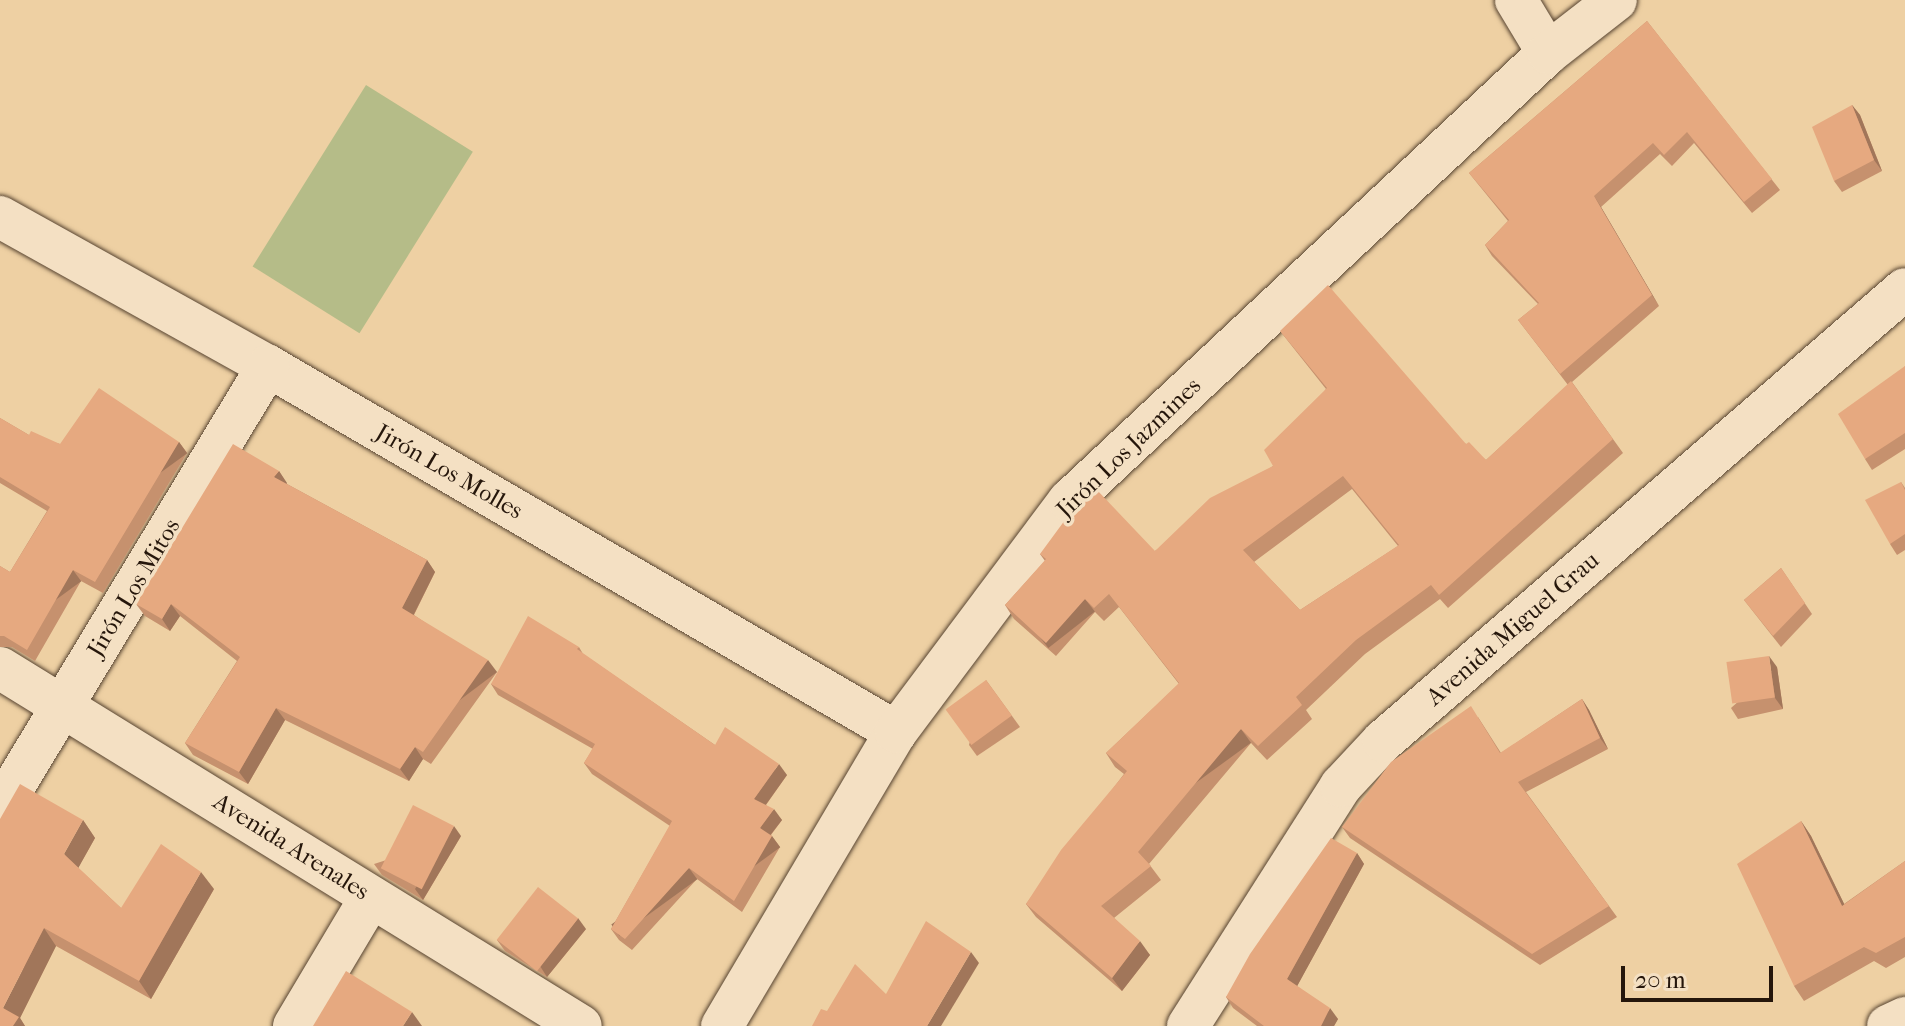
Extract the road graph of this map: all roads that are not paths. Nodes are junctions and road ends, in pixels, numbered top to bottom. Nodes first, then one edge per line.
1 (1516, 0) edge
2 (1616, 0) edge
3 (1548, 53) junction
4 (0, 217) edge
5 (1905, 289) edge
6 (268, 366) junction
7 (0, 668) edge
8 (63, 706) junction
9 (896, 732) junction
10 (0, 809) edge
11 (371, 897) junction
12 (1905, 1018) edge
13 (294, 1026) edge
14 (581, 1026) edge
15 (722, 1026) edge
16 (1188, 1026) edge
17 (1888, 1026) edge

1 - 3 street
2 - 3 street, Jirón Los Jazmines
3 - 9 street, Jirón Los Jazmines
4 - 6 street, Jirón Los Molles
5 - 16 street, Avenida Miguel Grau
6 - 8 street, Jirón Los Mitos
6 - 9 street, Jirón Los Molles
7 - 8 street, Avenida Arenales
8 - 10 street, Jirón Los Mitos
8 - 11 street, Avenida Arenales
9 - 15 street, Jirón Los Jazmines
11 - 13 street
11 - 14 street, Avenida Arenales
12 - 17 street

